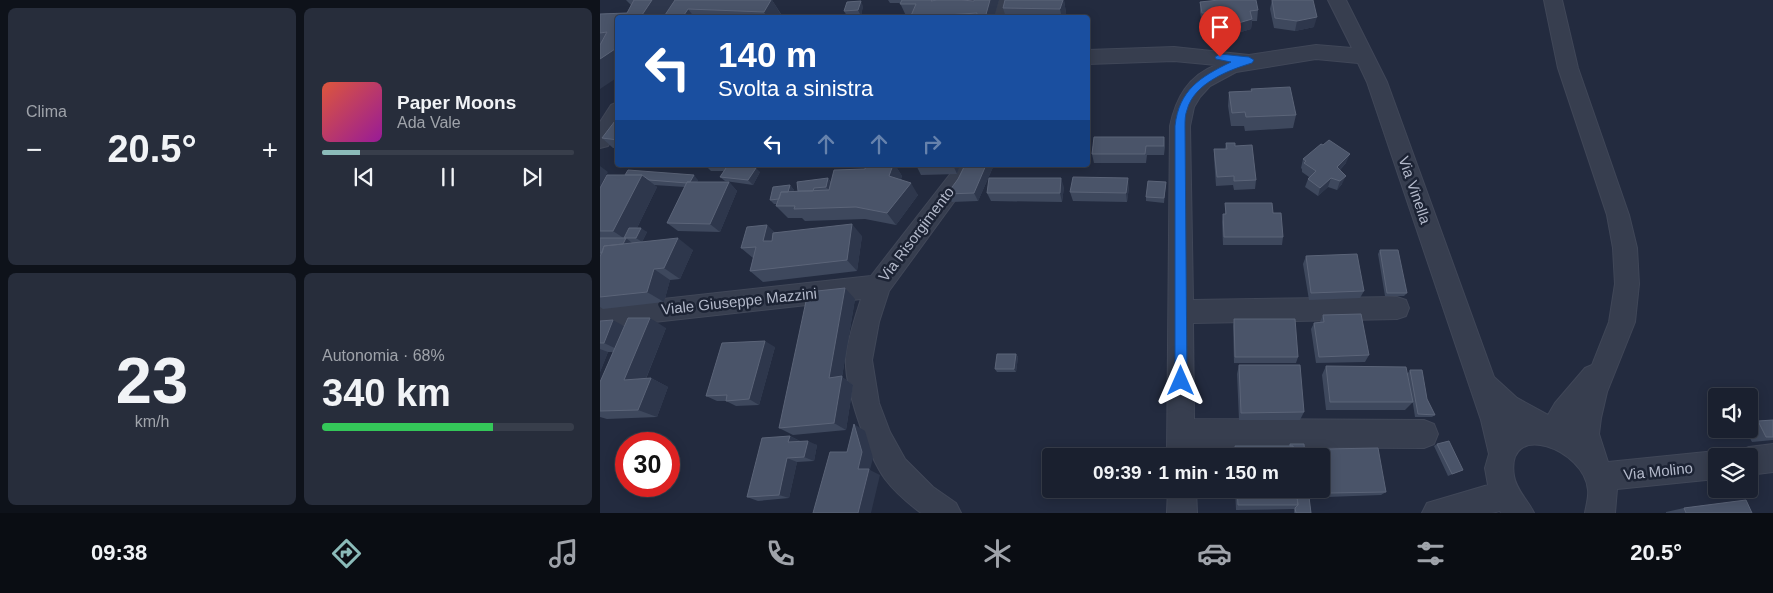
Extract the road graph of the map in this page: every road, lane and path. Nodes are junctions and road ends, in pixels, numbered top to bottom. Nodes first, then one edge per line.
1 (1006, 0) edge
2 (1337, 0) edge
3 (1553, 0) edge
4 (1002, 15) edge
5 (1355, 34) junction
6 (1320, 52) junction
7 (1366, 56) junction
8 (1090, 57) edge
9 (1249, 60) junction
10 (615, 101) edge
11 (600, 104) edge
12 (615, 115) edge
13 (600, 140) edge
14 (964, 167) edge
15 (878, 286) junction
16 (1397, 308) dead end
17 (1181, 312) junction
18 (600, 316) edge
19 (1608, 359) junction
20 (1484, 385) junction
21 (1553, 432) junction
22 (1424, 434) dead end
23 (1181, 445) edge
24 (1502, 452) junction
25 (1773, 458) edge
26 (1758, 460) edge
27 (1708, 465) edge
28 (1598, 472) junction
29 (1182, 498) edge
30 (1513, 504) edge
31 (946, 513) edge
32 (1182, 513) edge
33 (1437, 513) edge
34 (1600, 513) edge

1 - 4 street
2 - 5 street, Via Vinella
3 - 19 street
5 - 6 street
5 - 7 street, Via Vinella
6 - 7 street
6 - 9 street
7 - 20 street, Via Vinella
8 - 9 street
9 - 17 street
10 - 11 street
12 - 13 street
14 - 15 street, Via Risorgimento
15 - 18 street, Viale Giuseppe Mazzini
15 - 31 street, Via Risorgimento
16 - 17 street
17 - 23 street
19 - 21 street
19 - 28 street
20 - 21 street
20 - 24 street, Via Vinella
21 - 24 street
21 - 28 street
22 - 23 street
24 - 30 street, Via Vinella
25 - 26 street
27 - 28 street, Via Molino
28 - 34 street
29 - 32 street
30 - 33 street

